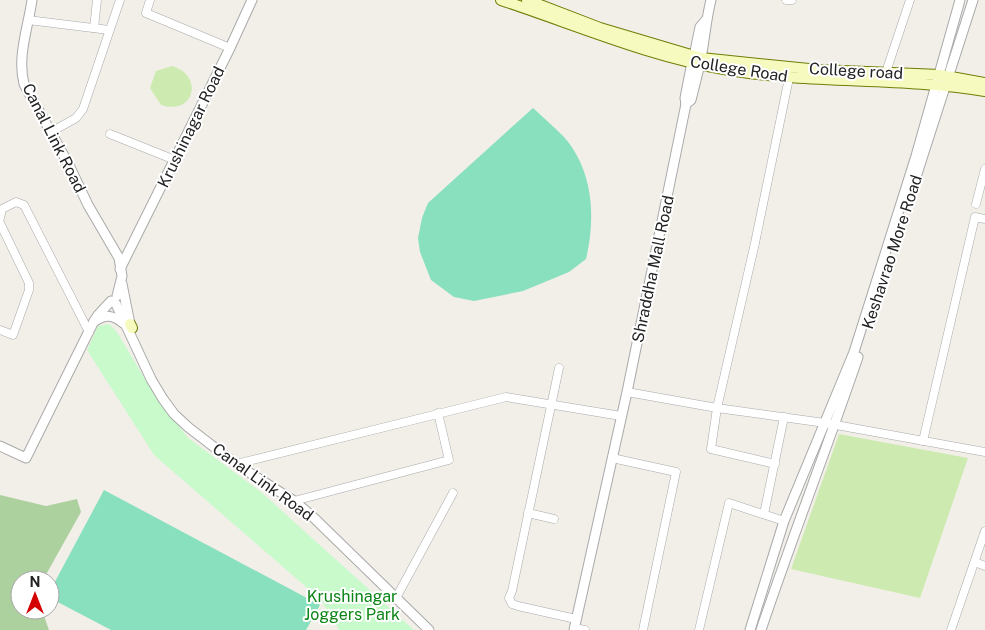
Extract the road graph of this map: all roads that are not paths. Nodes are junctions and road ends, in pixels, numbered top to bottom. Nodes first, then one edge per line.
1 (32, 0) edge
2 (97, 0) edge
3 (120, 0) edge
4 (150, 0) edge
5 (252, 0) edge
6 (501, 0) edge
7 (711, 0) edge
8 (786, 0) edge
9 (792, 0) edge
10 (910, 0) edge
11 (960, 0) edge
12 (973, 0) edge
13 (533, 1) edge
14 (28, 20) junction
15 (94, 28) junction
16 (109, 30) junction
17 (230, 48) junction
18 (697, 60) junction
19 (886, 72) junction
20 (818, 75) junction
21 (789, 78) junction
22 (942, 80) junction
23 (985, 83) edge
24 (985, 91) edge
25 (51, 132) junction
26 (110, 134) dead end
27 (175, 160) junction
28 (985, 168) edge
29 (976, 204) dead end
30 (0, 218) edge
31 (985, 219) edge
32 (0, 223) edge
33 (109, 241) junction
34 (128, 254) junction
35 (121, 266) junction
36 (120, 278) junction
37 (115, 300) junction
38 (98, 319) junction
39 (129, 326) junction
40 (0, 330) edge
41 (89, 332) junction
42 (559, 368) dead end
43 (627, 392) junction
44 (551, 404) junction
45 (717, 408) junction
46 (438, 414) junction
47 (621, 416) junction
48 (784, 417) junction
49 (825, 423) junction
50 (834, 426) junction
51 (923, 441) junction
52 (0, 446) edge
53 (985, 452) edge
54 (612, 458) junction
55 (236, 464) junction
56 (775, 464) junction
57 (453, 493) dead end
58 (294, 501) junction
59 (528, 513) junction
60 (764, 514) junction
61 (554, 519) dead end
62 (784, 521) junction
63 (985, 531) edge
64 (975, 562) junction
65 (985, 566) edge
66 (396, 598) junction
67 (575, 626) edge
68 (429, 630) edge
69 (585, 630) edge
70 (643, 630) edge
71 (699, 630) edge
72 (750, 630) edge
73 (761, 630) edge
74 (951, 630) edge

1 - 14 street, Canal Link Road
2 - 15 street
3 - 16 street
4 - 17 street
5 - 17 street, Krushinagar Road
6 - 18 main road, College Road
7 - 18 street, Shraddha Mall Road
8 - 9 street
10 - 19 street
11 - 22 street
12 - 22 street
13 - 18 main road, College road
14 - 15 street
14 - 25 street, Canal Link Road
15 - 16 street
16 - 25 street
17 - 27 street, Krushinagar Road
18 - 20 main road, College road
18 - 21 main road, College Road
18 - 43 street, Shraddha Mall Road
19 - 20 main road, College road
19 - 22 main road, College road
20 - 21 main road, College Road
20 - 22 main road, College Road
21 - 45 street
22 - 23 main road, College road
22 - 24 main road, College Road
22 - 49 street
22 - 50 street, Keshavrao More Road
25 - 33 street, Canal Link Road
26 - 27 street
27 - 34 street, Krushinagar Road
28 - 29 street
30 - 41 street
31 - 51 street
32 - 40 street
33 - 35 street, Canal Link Road
33 - 36 street, Canal Link Road
34 - 35 street
34 - 36 street
35 - 36 street, Canal Link Road
36 - 37 street, Canal Link Road
36 - 39 street, Canal Link Road
37 - 38 street
37 - 39 street
38 - 39 street
38 - 41 street
39 - 55 street, Canal Link Road
41 - 52 street
42 - 44 street
43 - 45 street
43 - 47 street, Shraddha Mall Road
44 - 46 street
44 - 47 street
44 - 59 street
45 - 48 street
45 - 56 street
46 - 55 street
46 - 58 street
47 - 54 street
48 - 49 street
48 - 56 street
49 - 50 street
49 - 62 street
50 - 51 street
50 - 73 street, Keshavrao More Road
51 - 53 street
54 - 67 street
54 - 70 street
55 - 58 street, Canal Link Road
56 - 60 street
57 - 66 street
58 - 66 street, Canal Link Road
59 - 61 street
59 - 67 street
60 - 62 street
60 - 71 street
62 - 72 street
63 - 64 street
64 - 65 street
64 - 74 street
66 - 68 street, Canal Link Road
67 - 69 street

